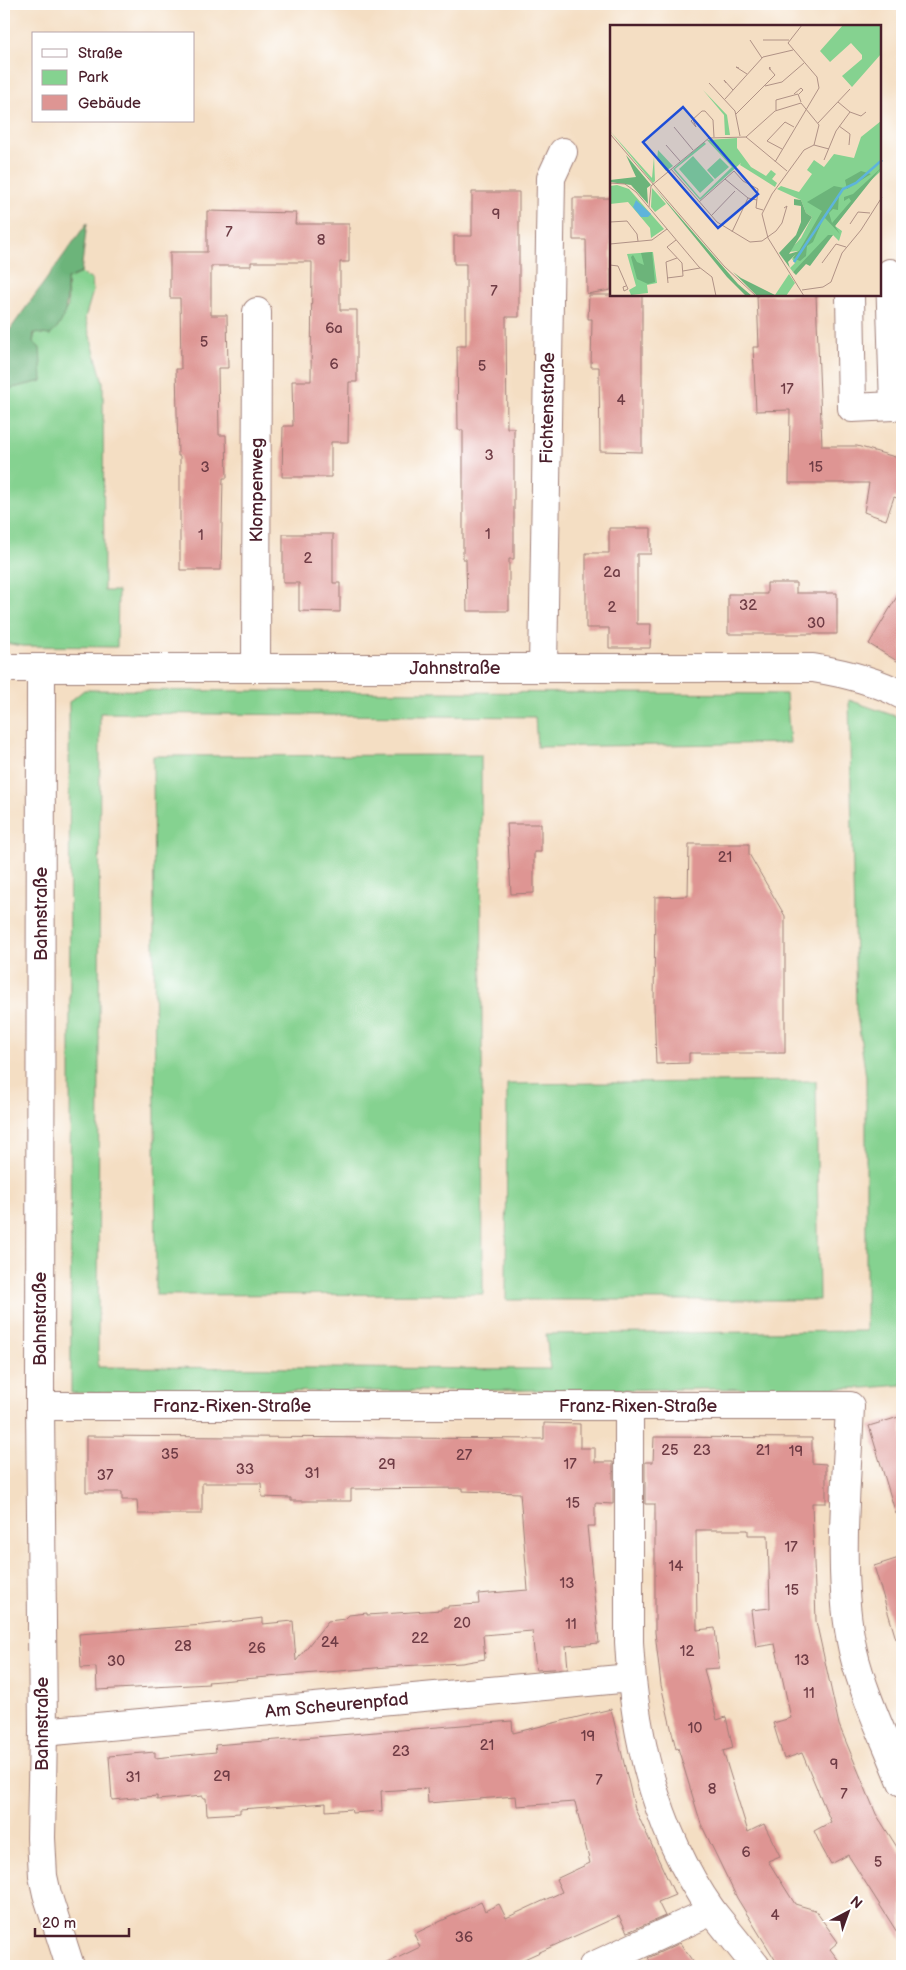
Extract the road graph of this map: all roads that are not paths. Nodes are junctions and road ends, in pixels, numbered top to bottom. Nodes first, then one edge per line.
1 (563, 152) dead end
2 (891, 273) edge
3 (850, 296) edge
4 (256, 312) dead end
5 (4, 668) edge
6 (256, 668) junction
7 (543, 668) junction
8 (41, 669) junction
9 (902, 695) edge
10 (629, 1405) junction
11 (40, 1406) junction
12 (631, 1678) junction
13 (43, 1732) junction
14 (902, 1782) edge
15 (712, 1911) junction
16 (70, 1966) edge
17 (593, 1966) edge
18 (756, 1966) edge

1 - 7 street, Fichtenstraße
2 - 3 street
4 - 6 street, Klompenweg
5 - 8 street, Jahnstraße
6 - 7 street, Jahnstraße
6 - 8 street, Jahnstraße
7 - 9 street, Jahnstraße
8 - 11 street, Bahnstraße
10 - 11 street, Franz-Rixen-Straße
10 - 12 street
10 - 14 street, Franz-Rixen-Straße
11 - 13 street, Bahnstraße
12 - 13 street, Am Scheurenpfad
12 - 15 street
13 - 16 street, Bahnstraße
15 - 17 street
15 - 18 street

